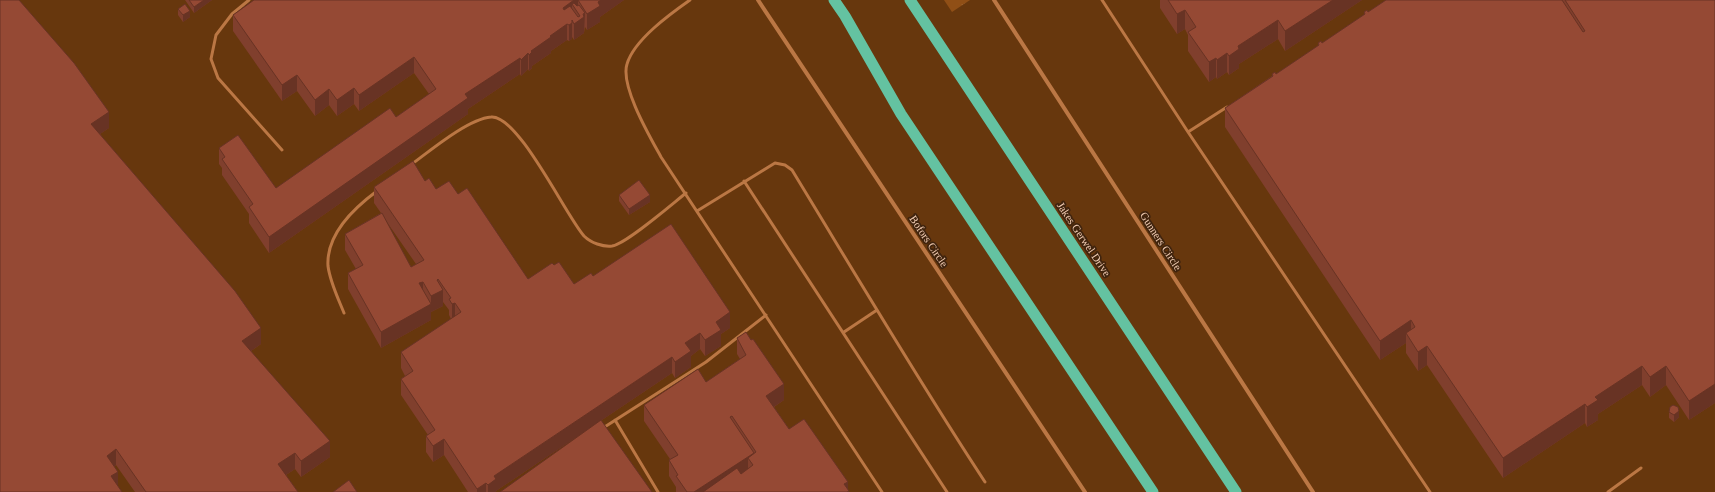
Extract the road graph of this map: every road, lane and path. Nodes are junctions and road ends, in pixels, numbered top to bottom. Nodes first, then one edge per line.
1 (250, 0) edge
2 (690, 0) edge
3 (758, 0) edge
4 (834, 0) edge
5 (910, 0) edge
6 (994, 0) edge
7 (1102, 0) edge
8 (1228, 107) edge
9 (1188, 132) junction
10 (282, 150) dead end
11 (406, 169) edge
12 (744, 181) junction
13 (382, 187) edge
14 (686, 193) junction
15 (697, 211) junction
16 (877, 310) junction
17 (344, 313) dead end
18 (766, 315) junction
19 (844, 332) junction
20 (615, 420) junction
21 (602, 429) edge
22 (1641, 468) dead end
23 (985, 482) dead end
24 (658, 492) edge
25 (882, 492) edge
26 (947, 492) edge
27 (1085, 492) edge
28 (1153, 492) edge
29 (1236, 492) edge
30 (1313, 492) edge
31 (1430, 492) edge
32 (1608, 492) edge

1 - 10 lane
2 - 14 lane
3 - 27 street, Bofors Circle
4 - 28 highway
5 - 29 highway, Jakes Gerwel Drive
6 - 30 street, Gunners Circle
7 - 9 lane
8 - 9 lane
9 - 31 lane
11 - 14 lane
12 - 15 lane
12 - 16 lane
12 - 19 lane
13 - 17 lane
14 - 15 lane
15 - 18 lane
16 - 19 lane
16 - 23 lane
18 - 20 lane
18 - 25 lane
19 - 26 lane
20 - 21 lane
20 - 24 lane
22 - 32 lane

